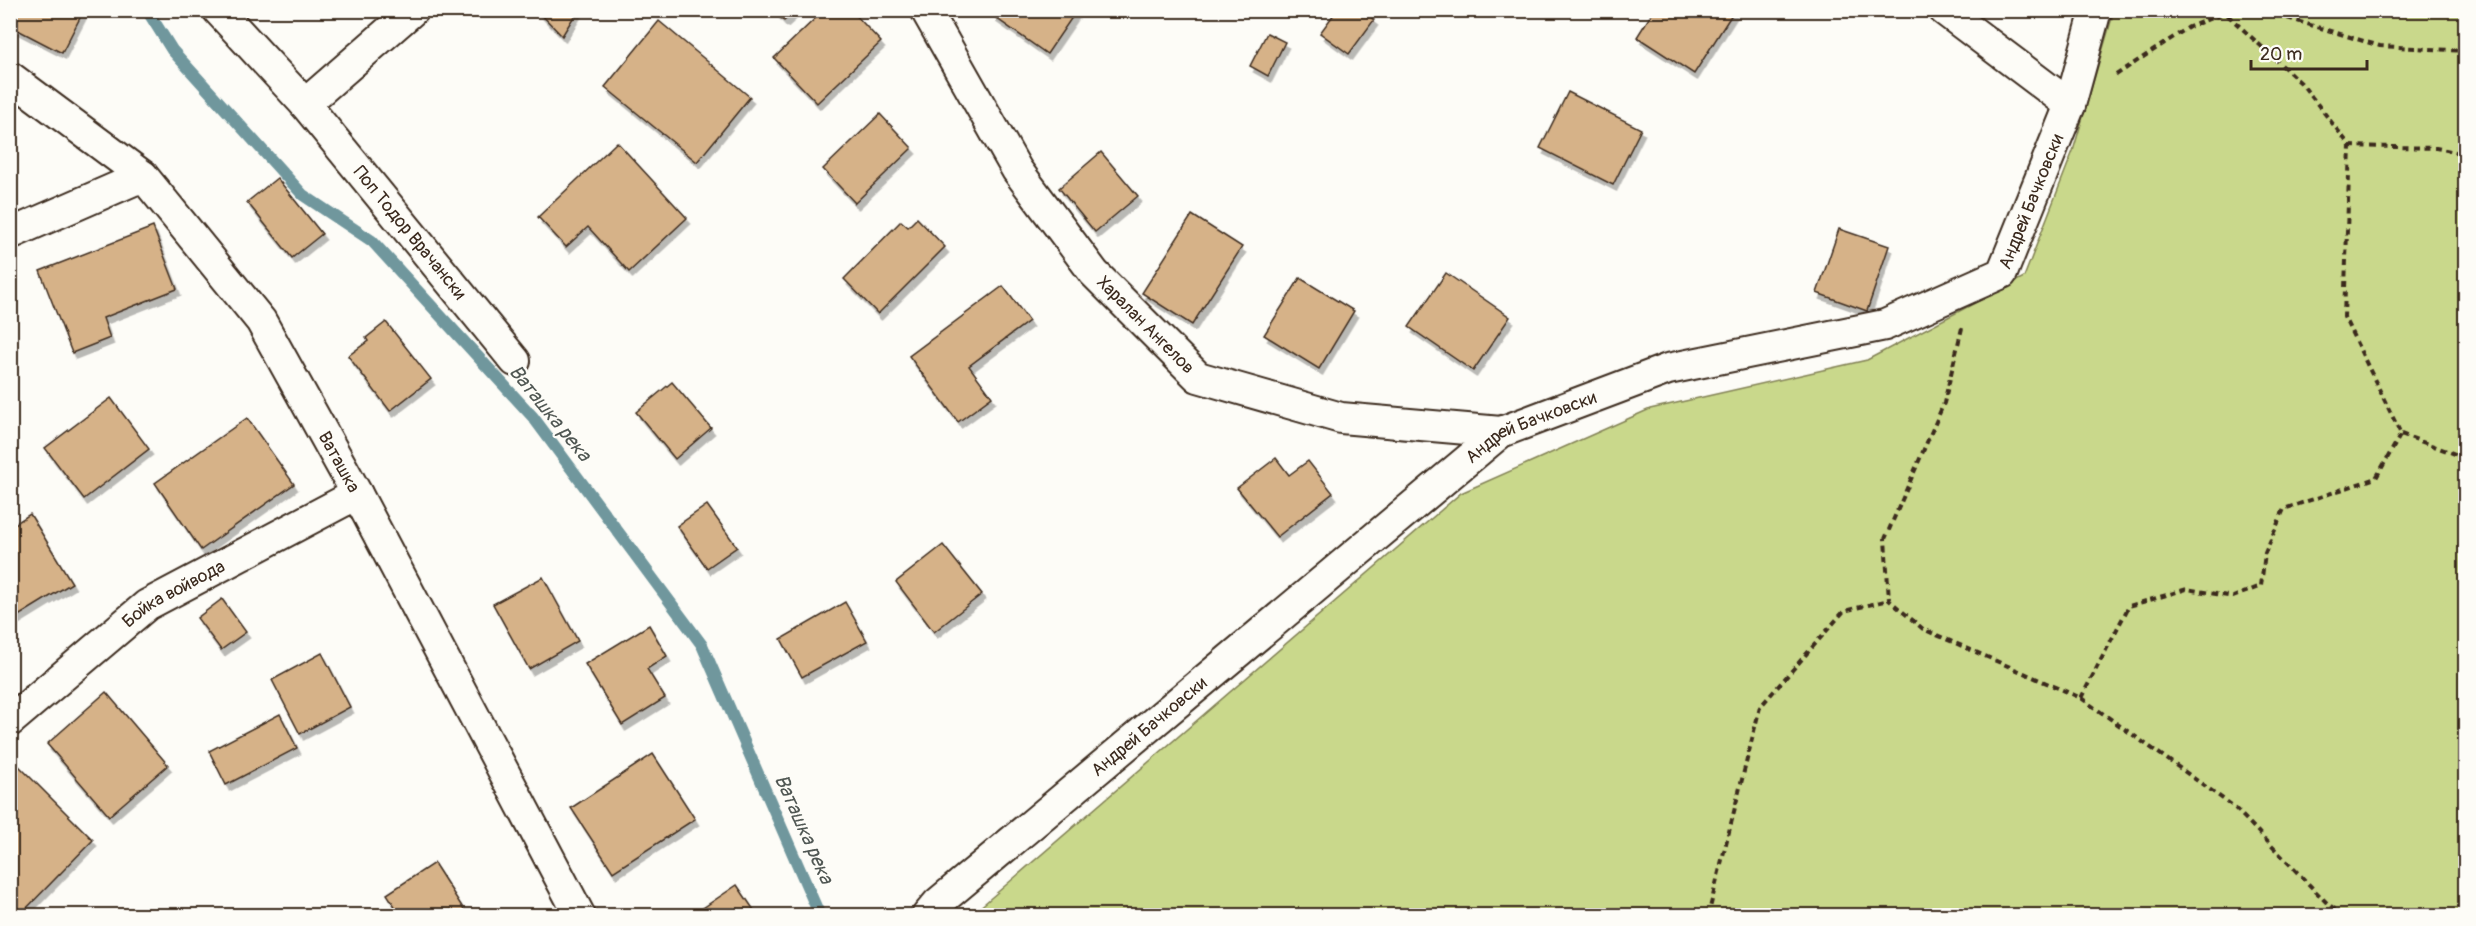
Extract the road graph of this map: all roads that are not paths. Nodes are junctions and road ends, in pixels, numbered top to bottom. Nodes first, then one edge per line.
1 (219, 10) edge
2 (413, 10) edge
3 (926, 10) edge
4 (1944, 10) edge
5 (2096, 10) edge
6 (10, 77) edge
7 (305, 104) junction
8 (2070, 105) junction
9 (143, 176) junction
10 (10, 234) edge
11 (515, 361) dead end
12 (1502, 432) junction
13 (357, 494) junction
14 (10, 721) edge
15 (580, 915) edge
16 (927, 915) edge

1 - 7 street, Поп Тодор Врачански
2 - 7 street
3 - 12 street, Харалан Ангелов
4 - 8 street
5 - 8 street, Андрей Бачковски
6 - 9 street, Ваташка
7 - 11 street, Поп Тодор Врачански
8 - 12 street, Андрей Бачковски
9 - 10 street
9 - 13 street, Ваташка
12 - 16 street, Андрей Бачковски
13 - 14 street, Бойка войвода
13 - 15 street, Ваташка

